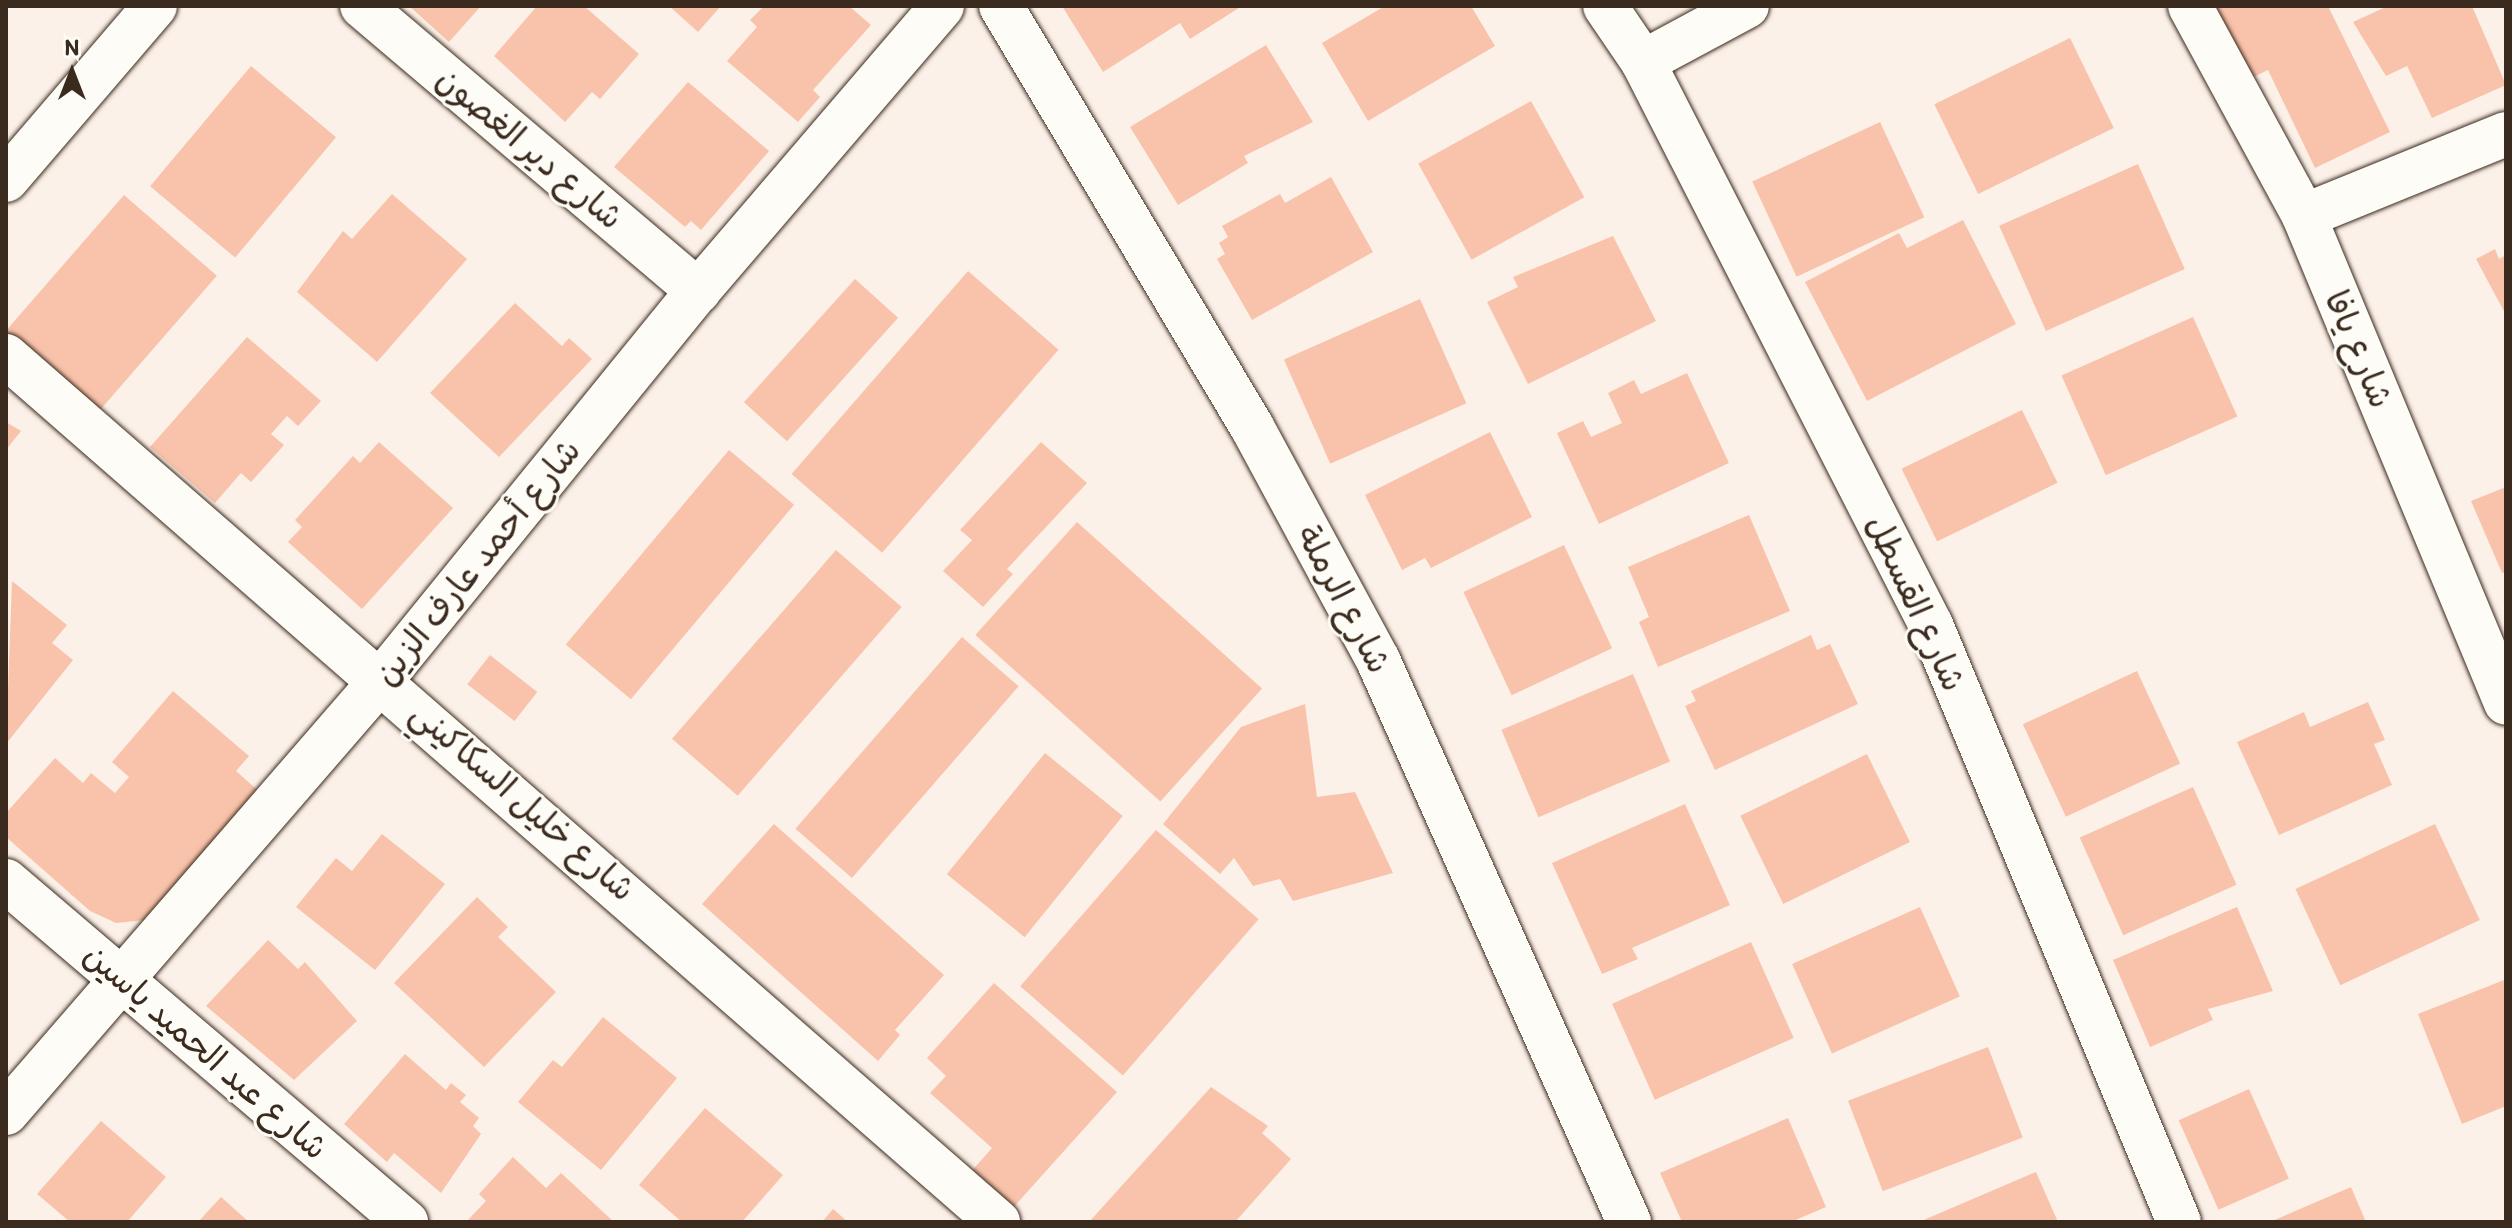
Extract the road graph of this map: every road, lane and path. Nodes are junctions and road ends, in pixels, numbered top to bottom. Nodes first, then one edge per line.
1 (155, 6) edge
2 (362, 6) edge
3 (942, 6) edge
4 (1001, 6) edge
5 (1605, 6) edge
6 (1747, 6) edge
7 (2190, 6) edge
8 (1643, 62) junction
9 (2506, 134) edge
10 (6, 180) edge
11 (2304, 216) junction
12 (698, 291) junction
13 (6, 356) edge
14 (383, 678) junction
15 (2506, 703) edge
16 (6, 881) edge
17 (123, 978) junction
18 (6, 1113) edge
19 (406, 1222) edge
20 (998, 1222) edge
21 (1629, 1222) edge
22 (2179, 1222) edge

1 - 10 street
2 - 12 street, شارع دير الغصون
3 - 12 street, شارع أحمد عارف الزين
4 - 21 street, شارع الرملة
5 - 8 street, شارع القسطل
6 - 8 street
7 - 11 street, شارع يافا
8 - 22 street, شارع القسطل
9 - 11 street
11 - 15 street, شارع يافا
12 - 14 street, شارع أحمد عارف الزين
13 - 14 street, شارع خليل السكاكيني
14 - 17 street, شارع أحمد عارف الزين
14 - 20 street, شارع خليل السكاكيني
16 - 17 street, شارع عبد الحميد ياسين
17 - 18 street, شارع أحمد عارف الزين
17 - 19 street, شارع عبد الحميد ياسين

